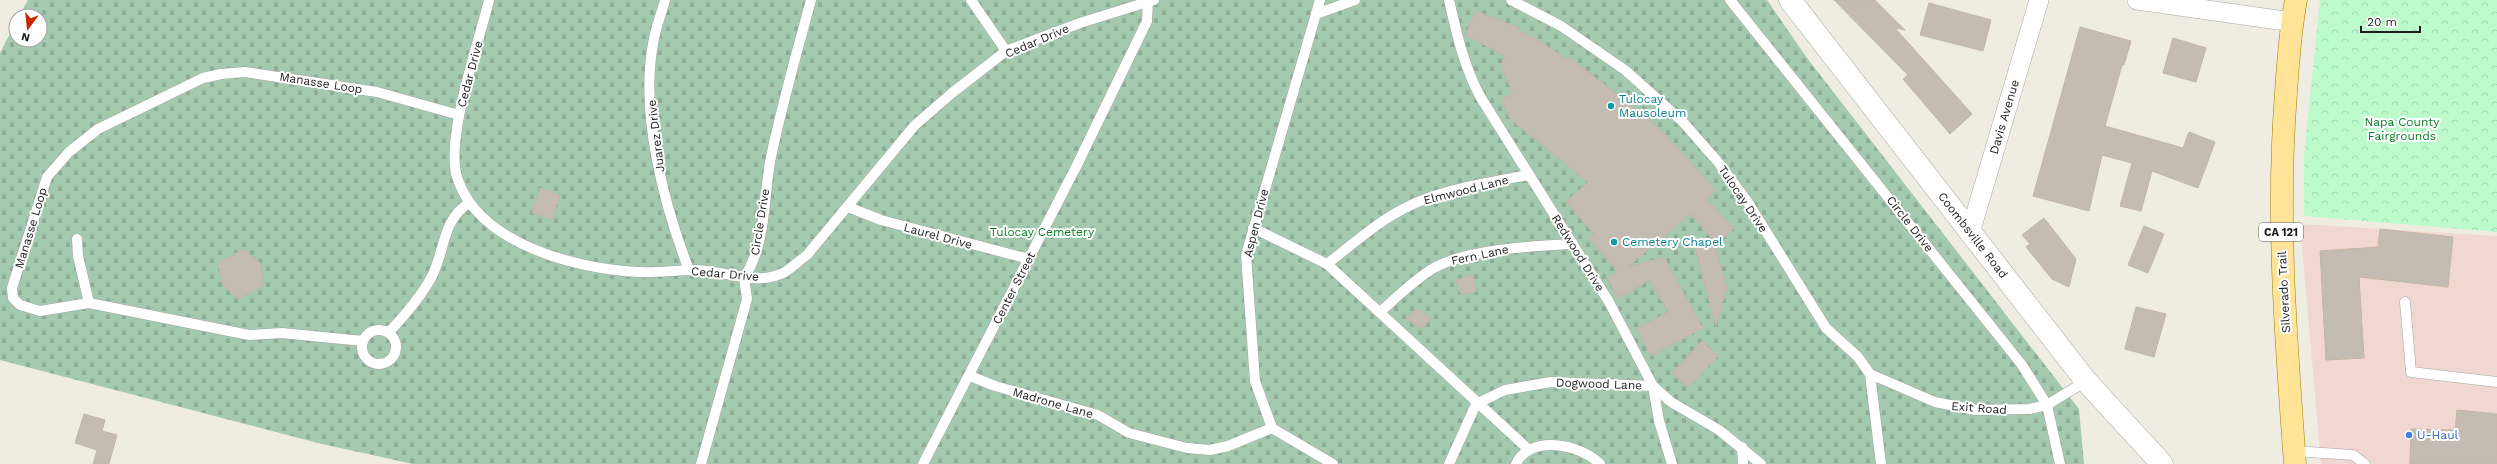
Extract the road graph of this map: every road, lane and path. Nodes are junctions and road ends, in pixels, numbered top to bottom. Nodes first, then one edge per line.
1 (490, 0) edge
2 (665, 0) edge
3 (812, 0) edge
4 (971, 0) edge
5 (1320, 0) edge
6 (1355, 0) edge
7 (1449, 0) edge
8 (1511, 0) edge
9 (1730, 0) edge
10 (1790, 0) edge
11 (2039, 0) edge
12 (2137, 0) edge
13 (2296, 0) edge
14 (1151, 1) edge
15 (1134, 2) edge
16 (1316, 14) junction
17 (2292, 22) junction
18 (1006, 51) junction
19 (459, 115) junction
20 (1528, 175) junction
21 (469, 203) junction
22 (848, 207) junction
23 (1253, 228) junction
24 (1970, 233) junction
25 (77, 239) dead end
26 (1573, 244) junction
27 (1029, 259) junction
28 (1327, 264) junction
29 (689, 270) junction
30 (744, 278) junction
31 (2405, 302) dead end
32 (89, 304) junction
33 (1380, 312) junction
34 (390, 331) junction
35 (363, 341) junction
36 (1870, 374) junction
37 (970, 376) junction
38 (2086, 381) junction
39 (2497, 382) edge
40 (1653, 386) junction
41 (1476, 404) junction
42 (2046, 405) junction
43 (1272, 428) junction
44 (1742, 447) junction
45 (1528, 449) junction
46 (2294, 457) edge
47 (701, 464) edge
48 (923, 464) edge
49 (1333, 464) edge
50 (1449, 464) edge
51 (1516, 464) edge
52 (1600, 464) edge
53 (1672, 464) edge
54 (1743, 464) edge
55 (1761, 464) edge
56 (1881, 464) edge
57 (2060, 464) edge
58 (2162, 464) edge
59 (2365, 464) edge

1 - 19 lane, Cedar Drive
2 - 29 lane, Juarez Drive
3 - 30 lane, Circle Drive
4 - 18 lane
5 - 16 lane, Aspen Drive
6 - 16 lane
7 - 20 lane, Redwood Drive
8 - 36 lane, Tulocay Drive
9 - 42 lane, Circle Drive
10 - 24 street, Coombsville Road
11 - 24 street, Davis Avenue
12 - 17 street
13 - 17 main road, Silverado Trail / CA 121
14 - 15 lane, Cedar Drive
14 - 27 lane, Center Street
15 - 18 lane, Cedar Drive
16 - 23 lane, Aspen Drive
17 - 46 main road, Silverado Trail / CA 121
18 - 22 lane, Cedar Drive
19 - 21 lane, Cedar Drive
19 - 32 lane, Manasse Loop
20 - 26 lane, Redwood Drive
20 - 28 lane, Elmwood Lane
21 - 29 lane, Cedar Drive
21 - 34 lane
22 - 27 lane, Laurel Drive
22 - 30 lane, Cedar Drive
23 - 28 lane
23 - 43 lane, Aspen Drive
24 - 38 street, Coombsville Road
25 - 32 lane
26 - 33 lane, Fern Lane
26 - 40 lane, Redwood Drive
27 - 37 lane, Center Street
28 - 33 lane
29 - 30 lane, Cedar Drive
30 - 47 lane
31 - 39 lane
32 - 35 lane, Manasse Loop
33 - 41 lane
34 - 35 lane
34 - 35 lane
36 - 42 lane, Exit Road
36 - 56 lane, Tulocay Drive
37 - 43 lane, Madrone Lane
37 - 48 lane, Center Street
38 - 42 lane, Exit Road
38 - 58 street, Coombsville Road
40 - 41 lane, Dogwood Lane
40 - 44 lane, Redwood Drive
40 - 53 lane
41 - 45 lane
41 - 50 lane
42 - 57 lane, Circle Drive
43 - 49 lane
44 - 54 lane
44 - 55 lane, Redwood Drive
45 - 51 lane
45 - 52 lane
46 - 59 lane

